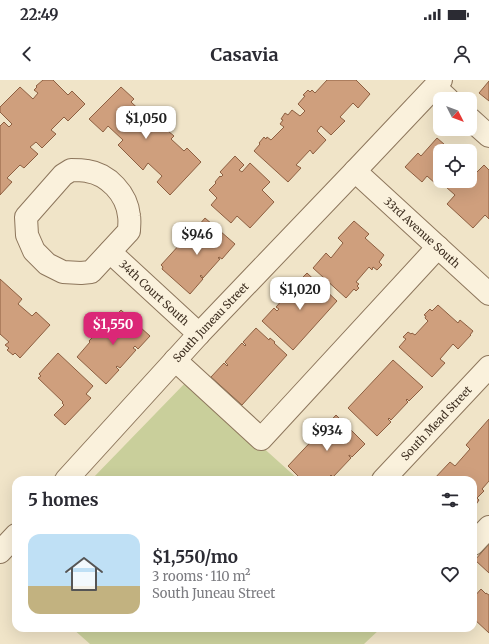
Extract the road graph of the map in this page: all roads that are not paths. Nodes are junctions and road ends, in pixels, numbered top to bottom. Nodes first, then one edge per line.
1 (441, 89) edge
2 (477, 125) edge
3 (489, 136) edge
4 (355, 171) junction
5 (438, 247) junction
6 (110, 252) junction
7 (489, 294) edge
8 (199, 334) junction
9 (175, 360) junction
10 (489, 366) edge
11 (70, 476) edge
12 (387, 476) edge
13 (489, 526) edge
14 (12, 539) edge
15 (477, 540) edge
16 (0, 552) edge

1 - 4 street, South Juneau Street
2 - 3 street
4 - 5 street, 33rd Avenue South
4 - 8 street, South Juneau Street
5 - 7 street, 33rd Avenue South
5 - 9 street
6 - 6 street, 34th Court South
6 - 8 street, 34th Court South
8 - 9 street, South Juneau Street
9 - 11 street, South Juneau Street
10 - 12 street, South Mead Street
13 - 15 street
14 - 16 street

